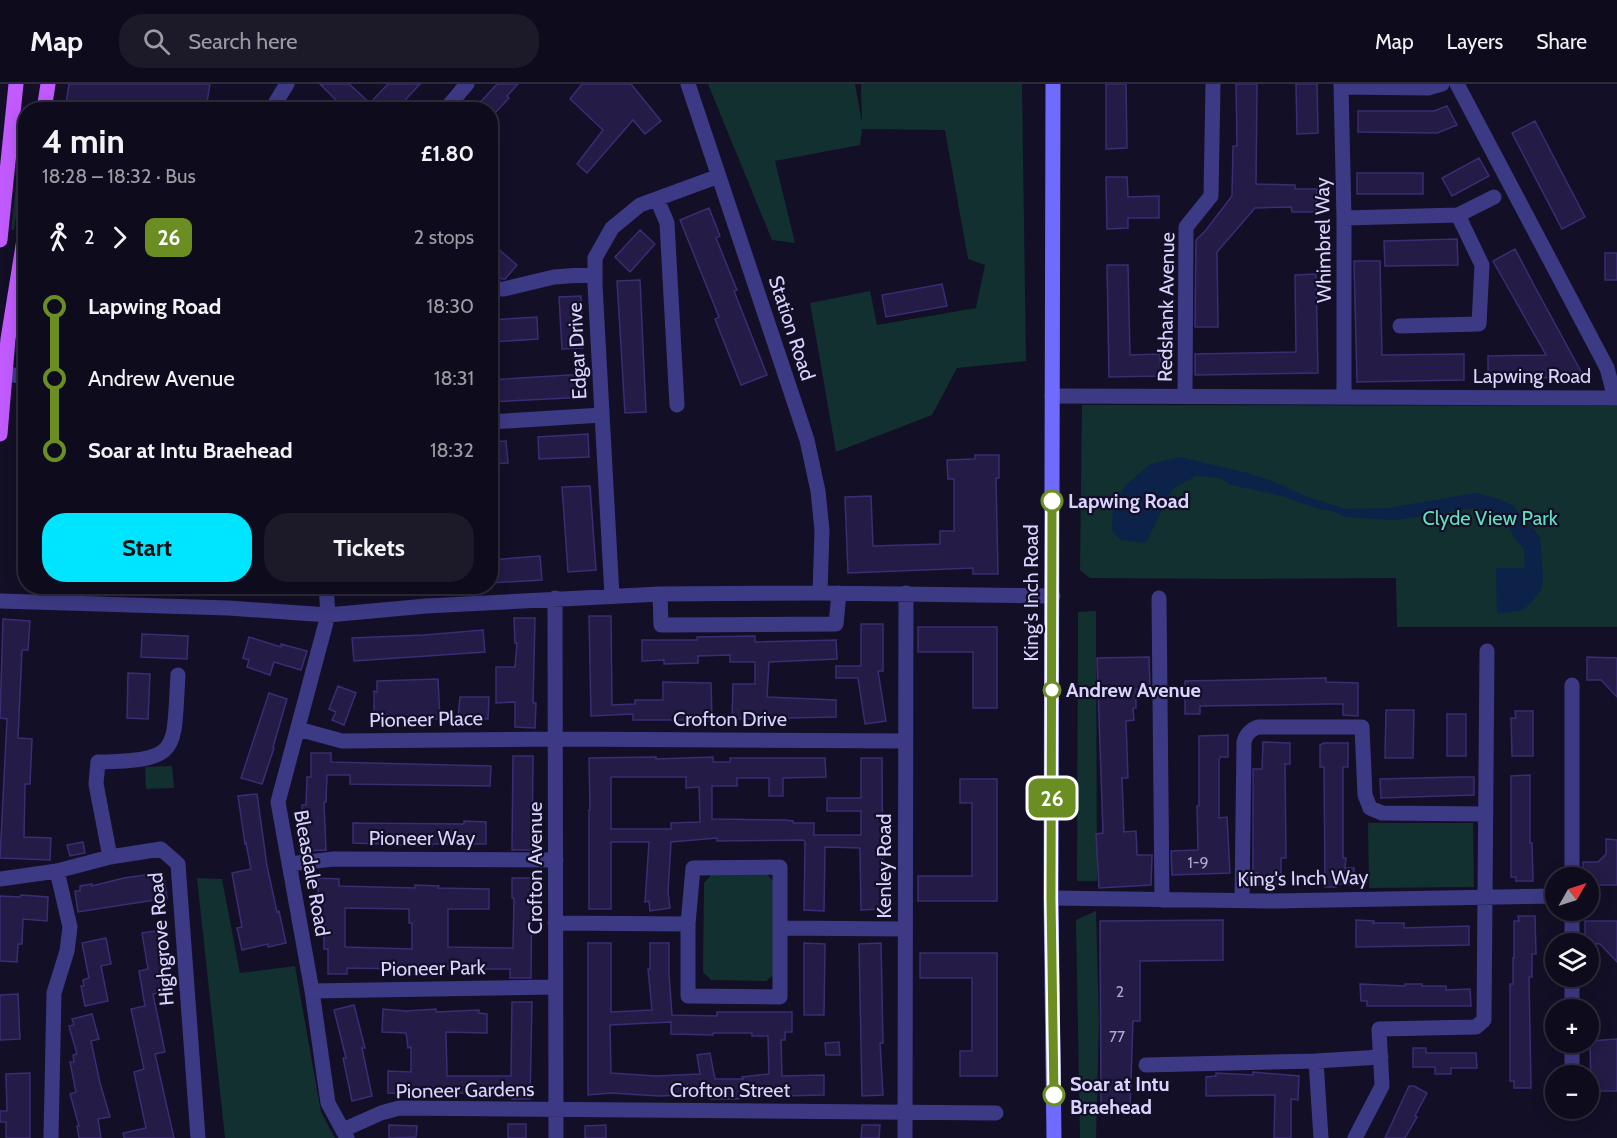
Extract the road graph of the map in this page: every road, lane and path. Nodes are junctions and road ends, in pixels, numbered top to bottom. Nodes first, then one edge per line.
1 (16, 84) edge
2 (48, 84) edge
3 (288, 84) edge
4 (467, 84) edge
5 (688, 84) edge
6 (1053, 84) edge
7 (1213, 84) edge
8 (1442, 84) edge
9 (1458, 84) edge
10 (1341, 86) edge
11 (45, 102) edge
12 (276, 102) edge
13 (452, 102) edge
14 (719, 176) junction
15 (1494, 197) dead end
16 (657, 199) junction
17 (1458, 215) junction
18 (1344, 218) junction
19 (0, 240) edge
20 (18, 268) edge
21 (595, 274) junction
22 (498, 288) edge
23 (1400, 326) dead end
24 (4, 340) edge
25 (3, 374) edge
26 (18, 376) edge
27 (1185, 395) junction
28 (1052, 396) junction
29 (1344, 396) junction
30 (1616, 398) edge
31 (678, 405) dead end
32 (602, 415) junction
33 (498, 422) edge
34 (0, 434) edge
35 (820, 592) junction
36 (839, 593) junction
37 (906, 593) junction
38 (327, 594) edge
39 (660, 594) junction
40 (612, 596) junction
41 (1053, 596) junction
42 (555, 598) junction
43 (1159, 598) dead end
44 (0, 601) edge
45 (328, 615) junction
46 (1486, 651) dead end
47 (178, 675) dead end
48 (1572, 685) dead end
49 (298, 729) junction
50 (556, 739) junction
51 (905, 741) junction
52 (1486, 814) junction
53 (110, 856) junction
54 (556, 860) junction
55 (289, 864) junction
56 (1572, 867) edge
57 (57, 872) junction
58 (0, 879) edge
59 (1486, 896) junction
60 (1545, 896) edge
61 (1051, 898) junction
62 (1162, 900) junction
63 (1242, 900) junction
64 (555, 923) junction
65 (688, 924) junction
66 (780, 928) junction
67 (905, 929) junction
68 (556, 987) junction
69 (312, 991) junction
70 (1381, 1057) junction
71 (1316, 1061) junction
72 (1146, 1065) dead end
73 (556, 1110) junction
74 (905, 1112) junction
75 (996, 1113) dead end
76 (345, 1134) edge
77 (51, 1138) edge
78 (198, 1138) edge
79 (556, 1138) edge
80 (905, 1138) edge
81 (1054, 1138) edge
82 (1321, 1138) edge
83 (1355, 1138) edge

1 - 19 main road
2 - 11 main road
3 - 12 street
4 - 13 street
5 - 14 street, Station Road
6 - 28 street, King's Inch Road
7 - 27 street, Redshank Avenue
8 - 10 street
9 - 30 street
10 - 18 street, Whimbrel Way
14 - 16 street, Edgar Drive
14 - 35 street, Station Road
15 - 17 street
16 - 21 street, Edgar Drive
16 - 31 street
17 - 18 street
17 - 23 street
18 - 29 street, Whimbrel Way
20 - 24 main road
21 - 22 street
21 - 32 street, Edgar Drive
24 - 25 main road
25 - 26 street
25 - 34 main road
27 - 28 street, Lapwing Road
27 - 29 street, Lapwing Road
28 - 41 street, King's Inch Road
29 - 30 street, Lapwing Road
32 - 33 street
32 - 40 street, Edgar Drive
35 - 36 street
35 - 39 street
36 - 37 street
36 - 39 street
37 - 41 street
37 - 51 street, Kenley Road
38 - 45 street, Bleasdale Road
39 - 40 street
40 - 42 street
41 - 61 street, King's Inch Road
42 - 45 street
42 - 50 street, Crofton Avenue
43 - 62 street
44 - 45 street
45 - 49 street, Bleasdale Road
46 - 52 street
47 - 53 street
48 - 56 street
49 - 50 street, Pioneer Place
49 - 55 street, Bleasdale Road
50 - 51 street, Crofton Drive
50 - 54 street, Crofton Avenue
51 - 67 street, Kenley Road
52 - 59 street
52 - 63 street
53 - 57 street, Highgrove Road
53 - 78 street, Highgrove Road
54 - 55 street, Pioneer Way
54 - 64 street, Crofton Avenue
55 - 69 street, Bleasdale Road
57 - 58 street, Highgrove Road
57 - 77 street
59 - 60 street, King's Inch Way
59 - 63 street, King's Inch Way
59 - 70 street
61 - 62 street, King's Inch Way
61 - 81 street, King's Inch Road
62 - 63 street, King's Inch Way
64 - 65 street
64 - 68 street, Crofton Avenue
65 - 66 street
65 - 66 street
66 - 67 street
67 - 74 street, Kenley Road
68 - 69 street, Pioneer Park
68 - 73 street, Crofton Avenue
69 - 76 street, Bleasdale Road
70 - 71 street
70 - 83 street
71 - 72 street
71 - 82 street
73 - 74 street, Crofton Street
73 - 76 street, Pioneer Gardens
73 - 79 street, Crofton Avenue
74 - 75 street, Crofton Street
74 - 80 street, Kenley Road

